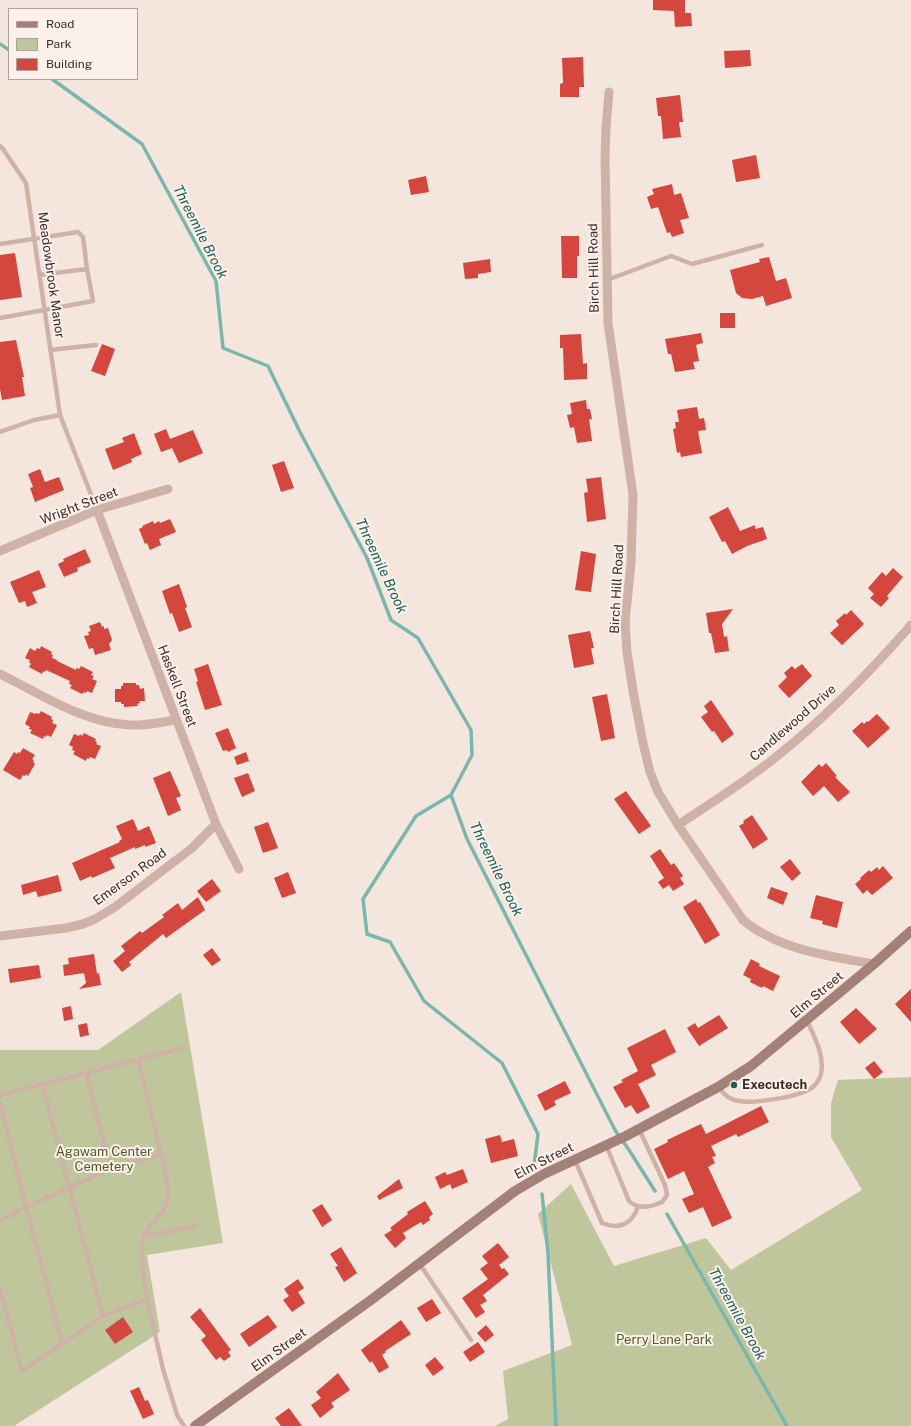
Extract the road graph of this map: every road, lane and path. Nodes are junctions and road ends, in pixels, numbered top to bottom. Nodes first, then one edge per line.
1 (609, 92) dead end
2 (0, 146) edge
3 (34, 238) junction
4 (0, 244) edge
5 (762, 245) dead end
6 (87, 268) junction
7 (40, 275) junction
8 (606, 280) junction
9 (45, 310) junction
10 (0, 318) edge
11 (96, 345) dead end
12 (50, 350) junction
13 (60, 415) junction
14 (0, 432) edge
15 (168, 489) dead end
16 (98, 510) junction
17 (0, 550) edge
18 (911, 625) edge
19 (0, 674) edge
20 (176, 720) junction
21 (216, 824) junction
22 (678, 824) junction
23 (239, 869) dead end
24 (911, 931) edge
25 (0, 936) edge
26 (874, 964) junction
27 (807, 1021) junction
28 (183, 1048) dead end
29 (138, 1059) junction
30 (86, 1073) junction
31 (42, 1084) junction
32 (718, 1086) junction
33 (0, 1095) edge
34 (0, 1103) edge
35 (639, 1129) junction
36 (611, 1143) junction
37 (161, 1154) junction
38 (575, 1160) junction
39 (111, 1169) junction
40 (69, 1188) junction
41 (638, 1206) junction
42 (26, 1208) junction
43 (0, 1221) edge
44 (196, 1226) dead end
45 (146, 1236) junction
46 (419, 1263) junction
47 (0, 1288) edge
48 (147, 1299) junction
49 (103, 1316) junction
50 (471, 1340) dead end
51 (62, 1342) junction
52 (184, 1426) edge
53 (195, 1426) edge

1 - 8 street, Birch Hill Road
2 - 3 lane, Meadowbrook Manor
3 - 4 lane
3 - 6 lane
3 - 7 lane, Meadowbrook Manor
5 - 8 lane
6 - 7 lane
6 - 9 lane
7 - 9 lane, Meadowbrook Manor
8 - 22 street, Birch Hill Road
9 - 10 lane
9 - 12 lane, Meadowbrook Manor
11 - 12 lane
12 - 13 lane, Meadowbrook Manor
13 - 14 lane
13 - 16 lane, Meadowbrook Manor
15 - 16 street, Wright Street
16 - 17 street, Wright Street
16 - 20 street, Haskell Street
18 - 22 street, Candlewood Drive
19 - 20 street
20 - 21 street, Haskell Street
21 - 23 street, Haskell Street
21 - 25 street, Emerson Road
22 - 26 street, Birch Hill Road
24 - 26 street, Elm Street
26 - 27 street, Elm Street
27 - 32 street, Elm Street
27 - 32 lane
28 - 29 lane
29 - 30 lane
29 - 37 lane
30 - 31 lane
30 - 39 lane
31 - 33 lane
31 - 40 lane
32 - 35 street, Elm Street
34 - 42 lane
35 - 36 street, Elm Street
35 - 41 lane
36 - 38 street, Elm Street
36 - 41 lane
37 - 39 lane
37 - 45 lane
38 - 41 lane
38 - 46 street, Elm Street
39 - 40 lane
40 - 42 lane
40 - 49 lane
42 - 43 lane
42 - 51 lane
44 - 45 lane
45 - 48 lane
46 - 50 lane
46 - 53 street, Elm Street
47 - 51 lane
48 - 49 lane
48 - 52 lane
49 - 51 lane

